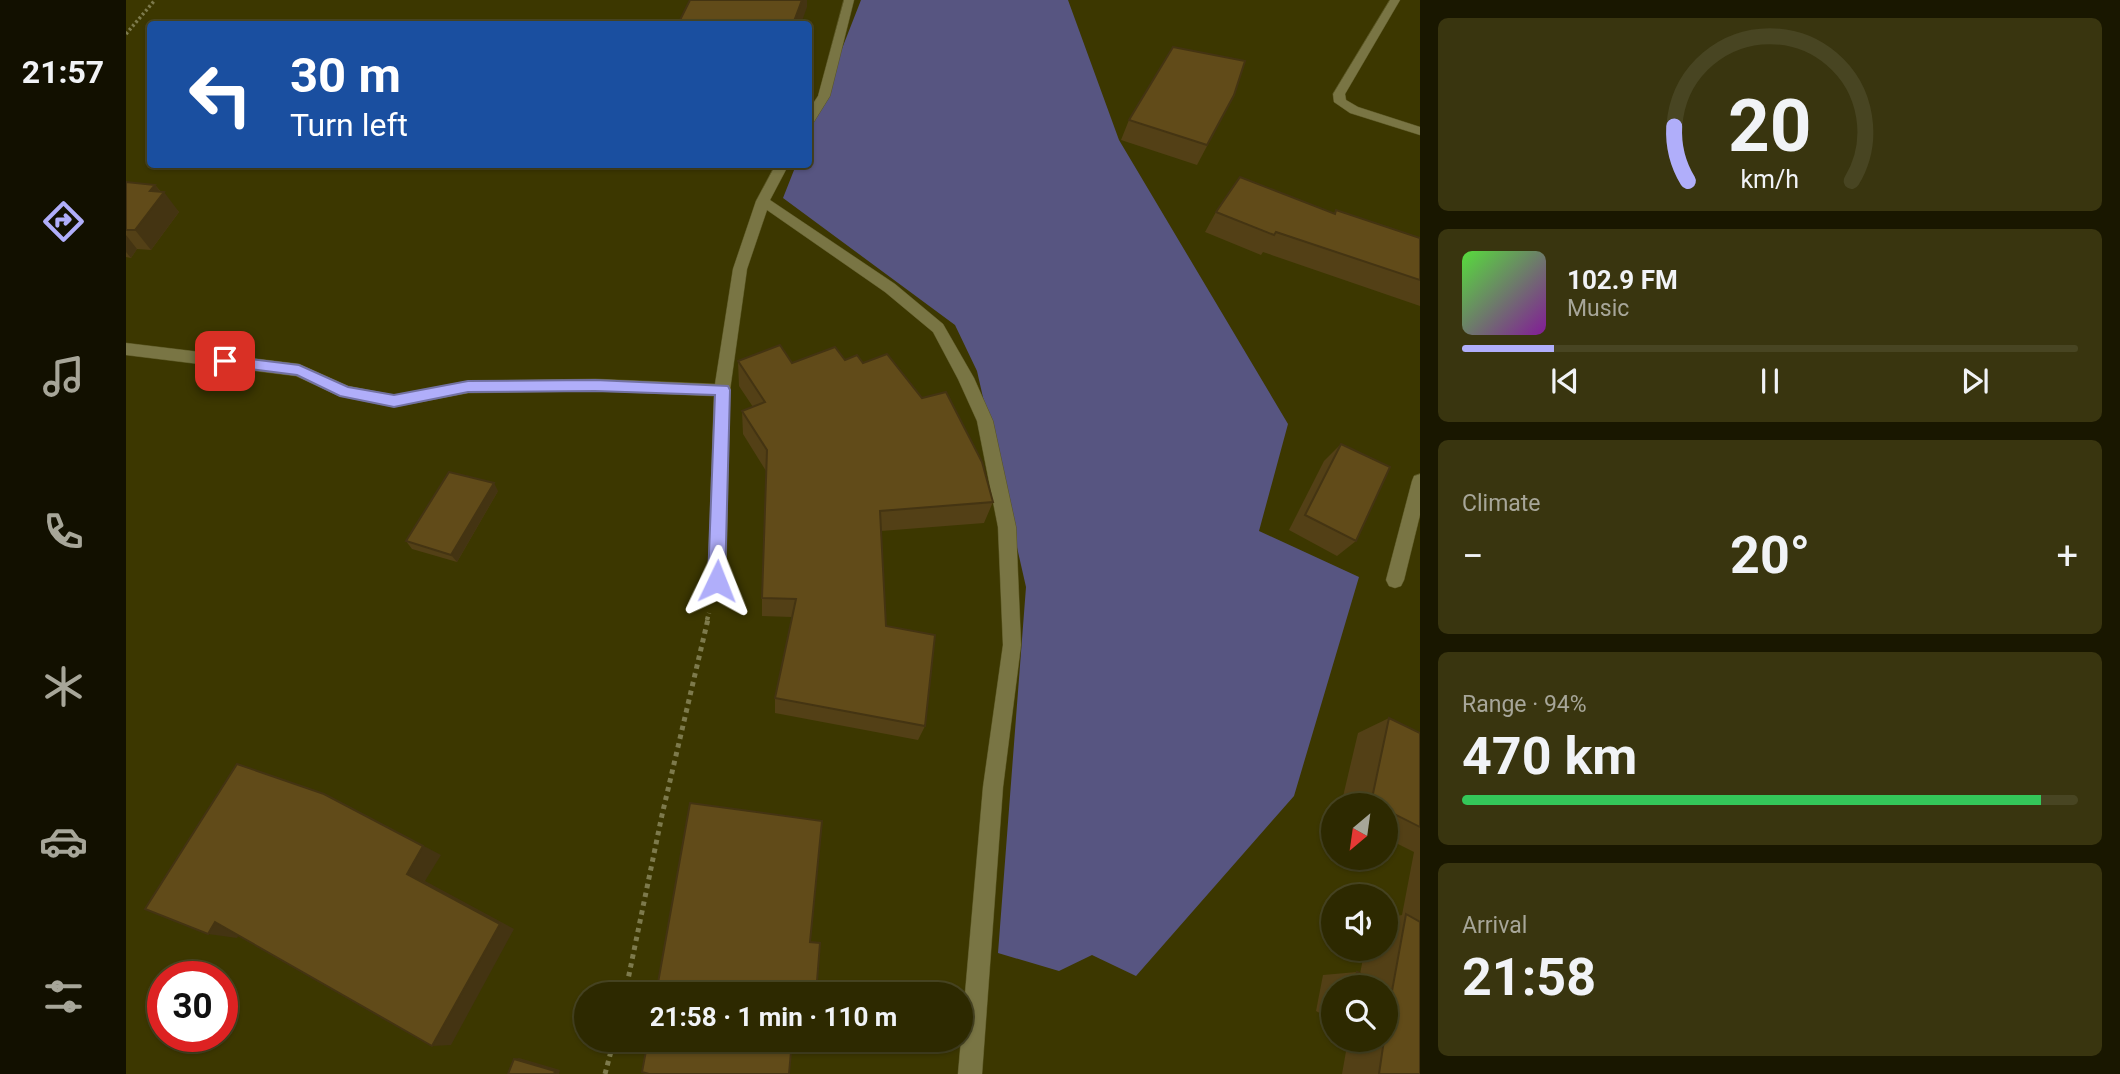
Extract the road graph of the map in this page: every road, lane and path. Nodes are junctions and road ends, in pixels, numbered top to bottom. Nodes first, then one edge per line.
1 (155, 0) edge
2 (849, 0) edge
3 (1395, 0) edge
4 (126, 34) edge
5 (812, 116) edge
6 (1420, 131) edge
7 (781, 168) edge
8 (763, 201) junction
9 (126, 349) edge
10 (723, 390) junction
11 (1420, 481) edge
12 (1395, 580) dead end
13 (717, 581) joint
14 (627, 982) edge
15 (611, 1052) edge
16 (605, 1074) edge
17 (970, 1074) edge

1 - 4 path
2 - 5 street
3 - 6 street
7 - 8 street
8 - 10 street
8 - 17 street
9 - 10 street
10 - 13 street
11 - 12 street
13 - 14 path
15 - 16 path

